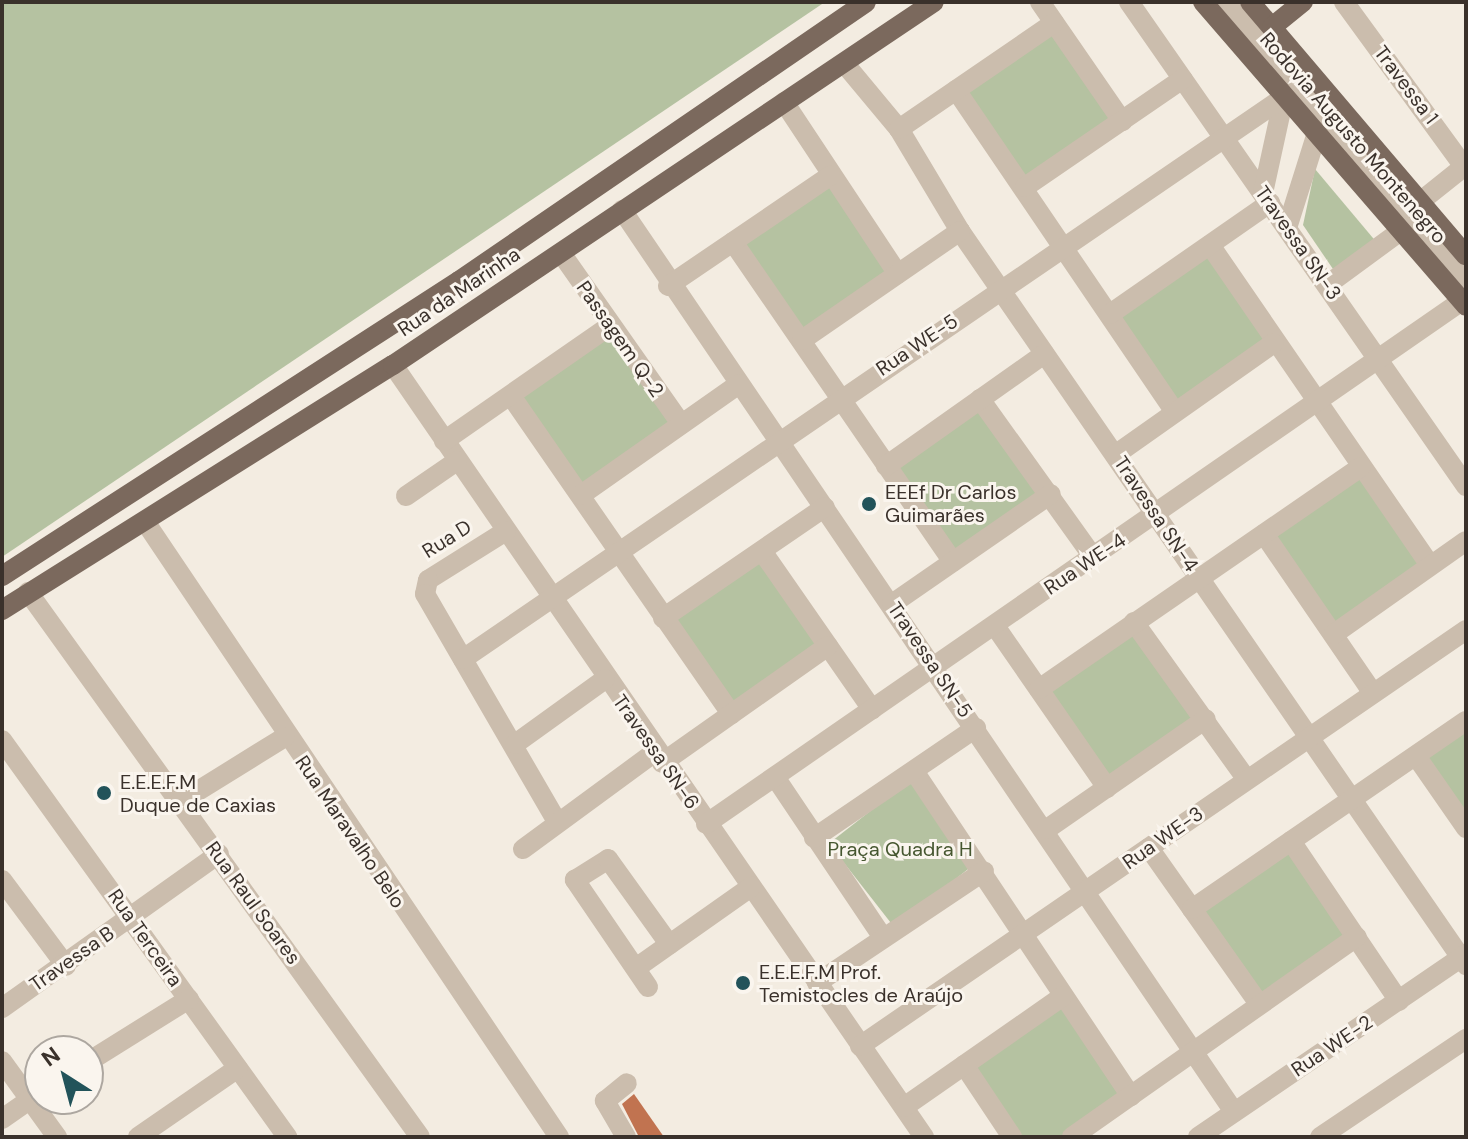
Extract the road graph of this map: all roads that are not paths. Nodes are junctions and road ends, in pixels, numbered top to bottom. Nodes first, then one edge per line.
1 (866, 2) edge
2 (934, 2) edge
3 (1040, 2) edge
4 (1129, 2) edge
5 (1203, 2) edge
6 (1225, 2) edge
7 (1250, 2) edge
8 (1344, 2) edge
9 (1295, 4) edge
10 (1054, 23) junction
11 (1272, 27) junction
12 (844, 63) junction
13 (1183, 79) junction
14 (956, 90) junction
15 (1284, 97) junction
16 (784, 102) junction
17 (1122, 121) junction
18 (899, 129) junction
19 (1222, 133) junction
20 (1317, 133) junction
21 (1465, 166) edge
22 (830, 176) junction
23 (1025, 187) junction
24 (1266, 198) junction
25 (1421, 201) junction
26 (622, 210) junction
27 (1287, 228) junction
28 (1402, 230) junction
29 (960, 231) junction
30 (733, 242) junction
31 (1064, 242) junction
32 (1210, 245) junction
33 (561, 253) junction
34 (1466, 256) edge
35 (489, 260) junction
36 (898, 274) junction
37 (1327, 285) junction
38 (668, 286) junction
39 (1001, 288) junction
40 (1465, 296) edge
41 (1110, 314) junction
42 (608, 327) junction
43 (802, 340) junction
44 (1274, 343) junction
45 (420, 347) junction
46 (1044, 354) junction
47 (1380, 359) junction
48 (393, 365) junction
49 (739, 384) junction
50 (841, 395) junction
51 (511, 396) junction
52 (980, 399) junction
53 (1315, 405) junction
54 (1175, 412) junction
55 (681, 424) junction
56 (778, 439) junction
57 (444, 441) junction
58 (1115, 455) junction
59 (457, 461) junction
60 (886, 466) junction
61 (1361, 467) junction
62 (1466, 486) edge
63 (1051, 494) junction
64 (581, 495) junction
65 (406, 496) dead end
66 (825, 507) junction
67 (1157, 515) junction
68 (146, 523) junction
69 (506, 531) junction
70 (1264, 534) junction
71 (1466, 541) edge
72 (615, 551) junction
73 (762, 551) junction
74 (1093, 557) junction
75 (953, 562) junction
76 (1430, 565) junction
77 (2, 576) edge
78 (1199, 577) junction
79 (28, 592) junction
80 (550, 597) junction
81 (892, 604) junction
82 (2, 610) edge
83 (663, 618) junction
84 (1134, 622) junction
85 (995, 626) junction
86 (1466, 630) edge
87 (1334, 634) junction
88 (828, 646) junction
89 (463, 659) junction
90 (934, 668) junction
91 (605, 679) junction
92 (1039, 689) junction
93 (1373, 693) junction
94 (872, 709) junction
95 (731, 714) junction
96 (1206, 719) junction
97 (1466, 721) edge
98 (976, 728) junction
99 (285, 737) junction
100 (1309, 738) junction
101 (2, 740) edge
102 (515, 744) junction
103 (1416, 756) junction
104 (658, 757) junction
105 (914, 771) junction
106 (775, 777) junction
107 (1247, 780) junction
108 (1107, 788) junction
109 (1353, 800) junction
110 (180, 802) junction
111 (556, 820) junction
112 (706, 824) junction
113 (1466, 828) edge
114 (1047, 829) junction
115 (814, 838) junction
116 (1291, 841) junction
117 (1149, 848) junction
118 (523, 849) dead end
119 (219, 854) junction
120 (984, 871) junction
121 (2, 880) edge
122 (751, 887) junction
123 (1084, 892) junction
124 (1192, 909) junction
125 (131, 917) junction
126 (1023, 934) junction
127 (1357, 937) junction
128 (883, 938) junction
129 (669, 944) junction
130 (1464, 959) edge
131 (66, 966) junction
132 (636, 968) junction
133 (817, 983) junction
134 (648, 987) dead end
135 (1063, 996) junction
136 (189, 999) junction
137 (1399, 1001) junction
138 (1259, 1004) junction
139 (2, 1008) edge
140 (1466, 1039) edge
141 (860, 1046) junction
142 (104, 1052) edge
143 (1191, 1053) junction
144 (2, 1061) edge
145 (964, 1065) junction
146 (238, 1068) junction
147 (627, 1083) dead end
148 (24, 1085) edge
149 (1131, 1096) junction
150 (24, 1103) edge
151 (904, 1107) junction
152 (1234, 1112) junction
153 (45, 1115) edge
154 (2, 1119) edge
155 (57, 1137) edge
156 (138, 1137) edge
157 (287, 1137) edge
158 (420, 1137) edge
159 (559, 1137) edge
160 (626, 1137) edge
161 (924, 1137) edge
162 (1012, 1137) edge
163 (1072, 1137) edge
164 (1198, 1137) edge
165 (1320, 1137) edge

1 - 35 main road, Rua da Marinha
2 - 12 main road, Rua da Marinha
3 - 10 street
4 - 13 street, Travessa SN-3
5 - 15 main road, Rodovia Augusto Montenegro
6 - 40 street
7 - 11 main road, Rodovia Augusto Montenegro
8 - 21 street, Travessa 1
9 - 11 main road
10 - 14 street
10 - 17 street
11 - 25 main road, Rodovia Augusto Montenegro
12 - 16 main road, Rua da Marinha
12 - 18 street, Travessa SN-4
13 - 17 street
13 - 19 street, Travessa SN-3
14 - 18 street
14 - 23 street
15 - 19 street, Rua WE-5
15 - 20 main road, Rodovia Augusto Montenegro
15 - 24 street
16 - 22 street
16 - 26 main road, Rua da Marinha
17 - 23 street
18 - 29 street, Travessa SN-4
19 - 24 street, Travessa SN-3
19 - 31 street, Rua WE-5
20 - 27 street
20 - 28 main road, Rodovia Augusto Montenegro
21 - 25 street
22 - 30 street
22 - 36 street
23 - 31 street
24 - 27 street, Travessa SN-3
24 - 32 street
25 - 34 main road, Rodovia Augusto Montenegro
26 - 33 main road, Rua da Marinha
26 - 38 street, Travessa SN-5
27 - 37 street, Travessa SN-3
28 - 37 street
28 - 40 main road, Rodovia Augusto Montenegro
29 - 36 street
29 - 39 street, Travessa SN-4
30 - 38 street
30 - 43 street
31 - 39 street, Rua WE-5
31 - 41 street
32 - 41 street
32 - 44 street
33 - 42 street, Passagem Q-2
33 - 45 main road, Rua da Marinha
35 - 45 main road
35 - 77 main road, Rua da Marinha
36 - 43 street
37 - 47 street, Travessa SN-3
38 - 49 street, Travessa SN-5
39 - 46 street, Travessa SN-4
39 - 50 street, Rua WE-5
40 - 47 street, Rua WE-4
41 - 54 street
42 - 51 street
42 - 55 street, Passagem Q-2
43 - 50 street
44 - 53 street
44 - 54 street
45 - 48 main road, Rua da Marinha
46 - 52 street
46 - 58 street, Travessa SN-4
47 - 53 street, Rua WE-4
47 - 62 street, Travessa SN-3
48 - 57 street, Travessa SN-6
48 - 68 main road, Rua da Marinha
49 - 55 street
49 - 56 street, Travessa SN-5
50 - 56 street, Rua WE-5
50 - 60 street
51 - 57 street
51 - 64 street
52 - 60 street
52 - 63 street
53 - 61 street
53 - 67 street, Rua WE-4
54 - 58 street
55 - 64 street
56 - 66 street, Travessa SN-5
56 - 72 street, Rua WE-5
57 - 59 street, Travessa SN-6
58 - 67 street, Travessa SN-4
59 - 65 street
59 - 69 street, Travessa SN-6
60 - 75 street
61 - 70 street
61 - 76 street
63 - 74 street
63 - 75 street
64 - 72 street
66 - 73 street
66 - 81 street, Travessa SN-5
67 - 74 street, Rua WE-4
67 - 78 street, Travessa SN-4
68 - 79 main road, Rua da Marinha
68 - 99 street, Rua Maravalho Belo
69 - 80 street, Travessa SN-6
69 - 89 street, Rua D
70 - 78 street
70 - 87 street
71 - 76 street
72 - 80 street, Rua WE-5
72 - 83 street
73 - 83 street
73 - 88 street
74 - 85 street, Rua WE-4
75 - 81 street
76 - 87 street
78 - 84 street
78 - 100 street, Travessa SN-4
79 - 82 main road, Rua da Marinha
79 - 110 street, Rua Raul Soares
80 - 89 street, Rua WE-5
80 - 91 street, Travessa SN-6
81 - 90 street, Travessa SN-5
83 - 95 street
84 - 92 street
84 - 96 street
85 - 90 street, Rua WE-4
85 - 92 street
86 - 93 street, Rua WE-3
87 - 93 street
88 - 94 street
88 - 95 street
89 - 102 street
90 - 94 street, Rua WE-4
90 - 98 street, Travessa SN-5
91 - 102 street
91 - 104 street, Travessa SN-6
92 - 108 street
93 - 100 street, Rua WE-3
94 - 106 street, Rua WE-4
95 - 104 street
96 - 107 street
96 - 108 street
97 - 103 street
98 - 105 street
98 - 114 street, Travessa SN-5
99 - 110 street
99 - 159 street, Rua Maravalho Belo
100 - 107 street, Rua WE-3
100 - 109 street, Travessa SN-4
101 - 125 street, Rua Terceira
102 - 111 street
103 - 109 street
103 - 113 street
104 - 111 street
104 - 112 street, Travessa SN-6
105 - 115 street
105 - 120 street
106 - 112 street, Rua WE-4
106 - 115 street
107 - 117 street, Rua WE-3
108 - 114 street
109 - 116 street
109 - 130 street, Travessa SN-4
110 - 119 street, Rua Raul Soares
111 - 118 street
112 - 122 street, Travessa SN-6
114 - 123 street, Travessa SN-5
115 - 128 street
116 - 124 street
116 - 127 street
117 - 123 street, Rua WE-3
117 - 124 street
119 - 125 street, Travessa B
119 - 158 street, Rua Raul Soares
120 - 126 street
120 - 128 street
121 - 131 street
122 - 129 street
122 - 133 street, Travessa SN-6
123 - 126 street, Rua WE-3
123 - 143 street, Travessa SN-5
124 - 138 street
125 - 131 street, Travessa B
125 - 136 street, Rua Terceira
126 - 135 street
126 - 141 street, Rua WE-3
127 - 137 street
127 - 138 street
128 - 133 street
129 - 132 street
129 - 132 street
130 - 137 street, Rua WE-2
131 - 139 street, Travessa B
132 - 134 street
133 - 141 street, Travessa SN-6
135 - 145 street
135 - 149 street
136 - 142 street
136 - 146 street, Rua Terceira
137 - 152 street, Rua WE-2
138 - 143 street
140 - 165 street
141 - 151 street, Travessa SN-6
143 - 149 street
143 - 152 street, Travessa SN-5
144 - 148 street
145 - 151 street
145 - 162 street
146 - 156 street
146 - 157 street, Rua Terceira
147 - 160 street
149 - 163 street
150 - 154 street
151 - 161 street, Travessa SN-6
152 - 164 street, Rua WE-2
153 - 155 street

